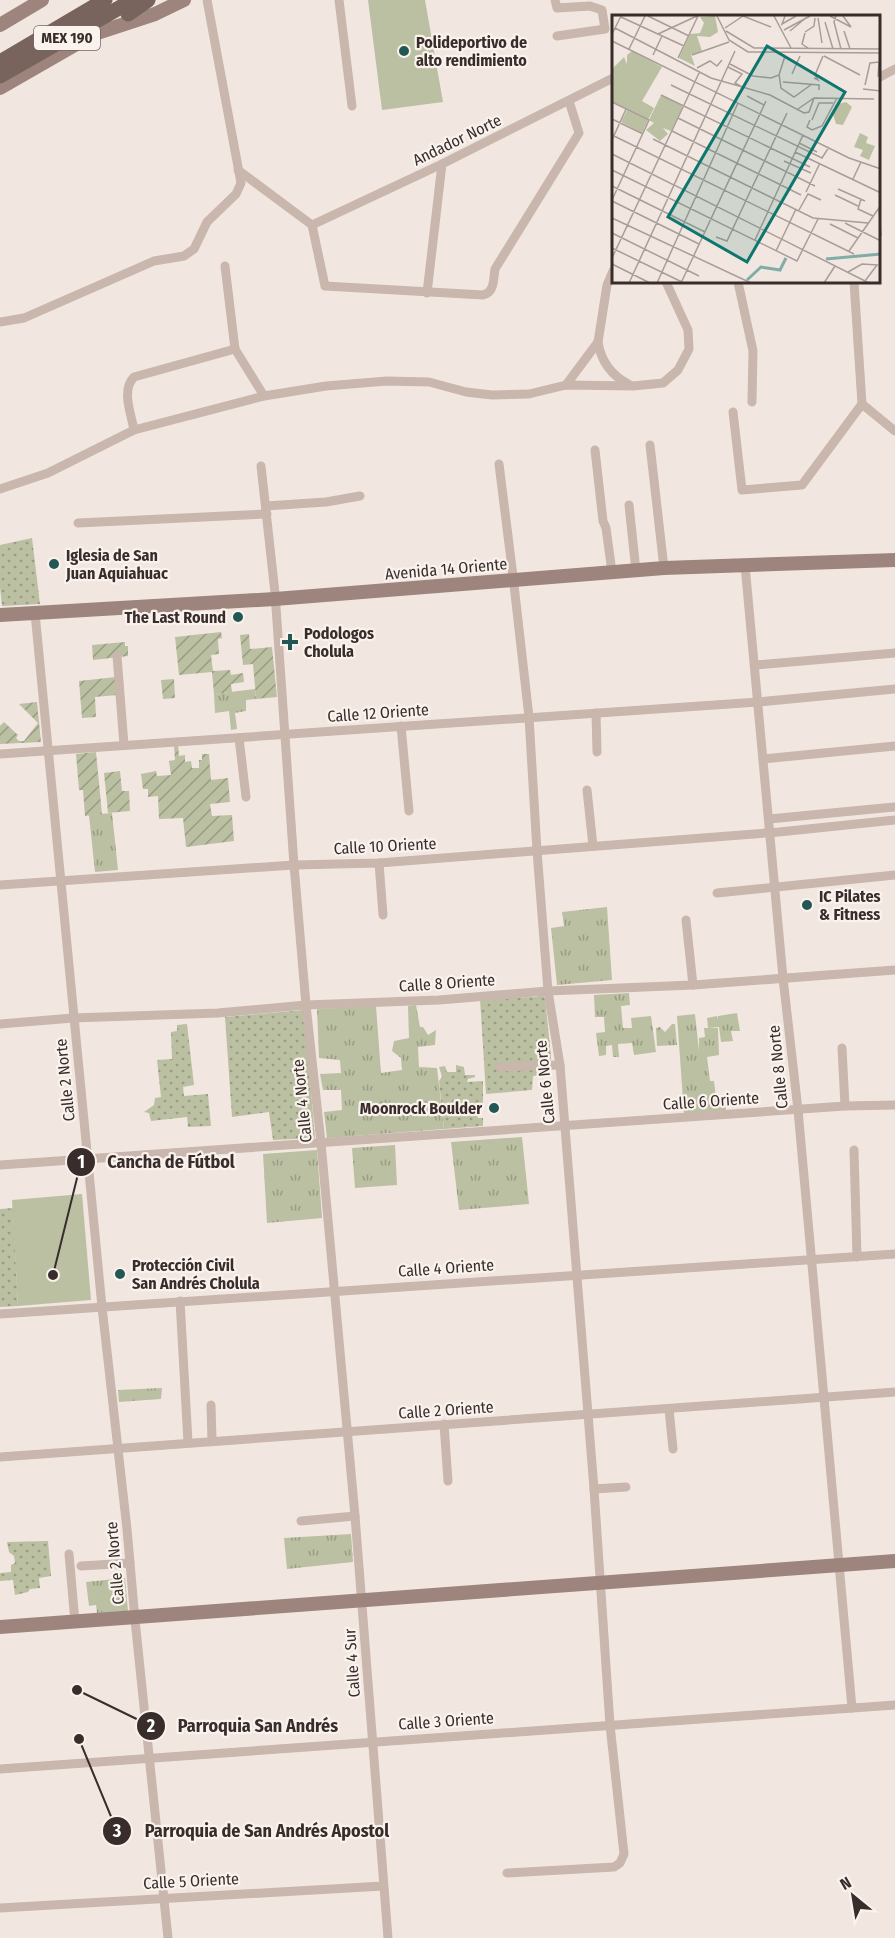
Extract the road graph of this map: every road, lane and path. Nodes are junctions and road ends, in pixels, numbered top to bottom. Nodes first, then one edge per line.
1 (42, 0) edge
2 (133, 0) edge
3 (148, 0) edge
4 (184, 0) edge
5 (207, 0) edge
6 (339, 0) edge
7 (555, 0) edge
8 (102, 2) edge
9 (0, 25) edge
10 (94, 34) junction
11 (556, 36) dead end
12 (0, 62) edge
13 (895, 69) edge
14 (0, 76) edge
15 (880, 77) edge
16 (612, 79) edge
17 (0, 88) edge
18 (569, 101) junction
19 (352, 106) dead end
20 (442, 164) junction
21 (238, 170) junction
22 (312, 225) junction
23 (225, 266) dead end
24 (612, 273) edge
25 (667, 284) edge
26 (738, 284) edge
27 (854, 284) edge
28 (428, 293) junction
29 (0, 322) edge
30 (598, 342) junction
31 (235, 350) junction
32 (566, 385) junction
33 (633, 386) junction
34 (264, 396) junction
35 (752, 402) dead end
36 (862, 404) junction
37 (733, 412) dead end
38 (134, 430) junction
39 (895, 431) edge
40 (650, 445) dead end
41 (596, 450) dead end
42 (499, 464) dead end
43 (261, 466) dead end
44 (0, 489) edge
45 (360, 496) dead end
46 (629, 505) dead end
47 (266, 510) junction
48 (78, 523) dead end
49 (895, 560) edge
50 (744, 565) junction
51 (664, 568) junction
52 (636, 571) junction
53 (612, 572) junction
54 (514, 580) junction
55 (274, 598) junction
56 (35, 613) junction
57 (0, 615) edge
58 (895, 653) edge
59 (117, 656) dead end
60 (755, 665) junction
61 (895, 688) edge
62 (758, 702) junction
63 (596, 713) junction
64 (529, 717) junction
65 (401, 726) junction
66 (285, 734) junction
67 (239, 738) junction
68 (124, 745) junction
69 (895, 746) edge
70 (47, 751) junction
71 (597, 753) dead end
72 (0, 754) edge
73 (764, 759) junction
74 (587, 790) dead end
75 (246, 797) dead end
76 (894, 807) edge
77 (409, 811) dead end
78 (769, 819) junction
79 (895, 820) edge
80 (771, 833) junction
81 (592, 846) junction
82 (537, 851) junction
83 (379, 862) junction
84 (294, 865) junction
85 (895, 875) edge
86 (61, 880) junction
87 (0, 885) edge
88 (775, 887) junction
89 (717, 893) dead end
90 (383, 915) dead end
91 (686, 920) dead end
92 (895, 970) edge
93 (783, 978) junction
94 (693, 985) junction
95 (548, 991) junction
96 (306, 1005) junction
97 (74, 1018) junction
98 (0, 1024) edge
99 (842, 1048) dead end
100 (560, 1065) junction
101 (500, 1067) dead end
102 (895, 1104) edge
103 (845, 1106) junction
104 (798, 1110) junction
105 (564, 1125) junction
106 (321, 1143) junction
107 (854, 1150) dead end
108 (88, 1160) junction
109 (0, 1165) edge
110 (895, 1254) edge
111 (857, 1257) junction
112 (811, 1261) junction
113 (577, 1275) junction
114 (334, 1290) junction
115 (180, 1301) junction
116 (102, 1307) junction
117 (0, 1314) edge
118 (895, 1392) edge
119 (823, 1398) junction
120 (211, 1405) dead end
121 (669, 1408) junction
122 (587, 1415) junction
123 (444, 1424) junction
124 (347, 1433) junction
125 (212, 1440) junction
126 (188, 1442) junction
127 (118, 1449) junction
128 (673, 1449) dead end
129 (0, 1456) edge
130 (448, 1481) dead end
131 (626, 1487) dead end
132 (594, 1489) junction
133 (355, 1516) junction
134 (301, 1521) dead end
135 (69, 1554) dead end
136 (895, 1561) edge
137 (130, 1563) junction
138 (81, 1566) dead end
139 (839, 1566) junction
140 (599, 1582) junction
141 (362, 1601) junction
142 (134, 1616) junction
143 (75, 1622) junction
144 (0, 1627) edge
145 (895, 1705) edge
146 (852, 1708) junction
147 (610, 1725) junction
148 (373, 1741) junction
149 (149, 1758) junction
150 (0, 1769) edge
151 (507, 1873) dead end
152 (383, 1886) junction
153 (164, 1897) junction
154 (0, 1908) edge
155 (168, 1938) edge
156 (388, 1938) edge

1 - 9 main road
2 - 14 main road, MEX 190
3 - 10 main road
4 - 10 main road
5 - 21 street
6 - 19 street
7 - 11 street
8 - 12 main road, MEX 190
10 - 17 main road
13 - 15 street
16 - 18 street, Andador Norte
18 - 20 street, Andador Norte
18 - 28 street
20 - 22 street, Andador Norte
20 - 28 street
21 - 22 street
21 - 29 street
22 - 28 street
23 - 31 street
24 - 30 street
25 - 33 street
26 - 35 street
27 - 36 street
30 - 32 street
30 - 33 street
31 - 34 street
31 - 38 street
32 - 33 street
32 - 34 street
34 - 38 street
36 - 37 street
36 - 39 street
38 - 44 street
40 - 51 street
41 - 53 street
42 - 54 street, Calle 6 Norte
43 - 47 street, Calle 4 Norte
45 - 47 street
46 - 52 street
47 - 48 street
47 - 55 street, Calle 4 Norte
49 - 50 main road, Avenida 14 Oriente
50 - 51 main road, Avenida 14 Oriente
50 - 60 street, Calle 8 Norte
51 - 52 main road, Avenida 14 Oriente
52 - 53 main road, Avenida 14 Oriente
53 - 54 main road, Avenida 14 Oriente
54 - 55 main road, Avenida 14 Oriente
54 - 64 street, Calle 6 Norte
55 - 56 main road, Avenida 14 Oriente
55 - 66 street, Calle 4 Norte
56 - 57 main road, Avenida 14 Oriente
56 - 70 street, Calle 2 Norte
58 - 60 street
59 - 68 street
60 - 62 street, Calle 8 Norte
61 - 62 street, Calle 12 Oriente
62 - 63 street, Calle 12 Oriente
62 - 73 street, Calle 8 Norte
63 - 64 street, Calle 12 Oriente
63 - 71 street
64 - 65 street, Calle 12 Oriente
64 - 82 street, Calle 6 Norte
65 - 66 street, Calle 12 Oriente
65 - 77 street
66 - 67 street, Calle 12 Oriente
66 - 84 street, Calle 4 Norte
67 - 68 street, Calle 12 Oriente
67 - 75 street
68 - 70 street, Calle 12 Oriente
69 - 73 street
70 - 72 street, Calle 12 Oriente
70 - 86 street, Calle 2 Norte
73 - 78 street, Calle 8 Norte
74 - 81 street
76 - 78 street
78 - 80 street, Calle 8 Norte
79 - 80 street, Calle 10 Oriente
80 - 81 street, Calle 10 Oriente
80 - 88 street, Calle 8 Norte
81 - 82 street, Calle 10 Oriente
82 - 83 street, Calle 10 Oriente
82 - 95 street, Calle 6 Norte
83 - 84 street, Calle 10 Oriente
83 - 90 street
84 - 86 street, Calle 10 Oriente
84 - 96 street, Calle 4 Norte
85 - 88 street
86 - 87 street, Calle 10 Oriente
86 - 97 street, Calle 2 Norte
88 - 89 street
88 - 93 street, Calle 8 Norte
91 - 94 street
92 - 93 street, Calle 8 Oriente
93 - 94 street, Calle 8 Oriente
93 - 104 street, Calle 8 Norte
94 - 95 street, Calle 8 Oriente
95 - 96 street, Calle 8 Oriente
95 - 100 street, Calle 6 Norte
96 - 97 street, Calle 8 Oriente
96 - 106 street, Calle 4 Norte
97 - 98 street, Calle 8 Oriente
97 - 108 street, Calle 2 Norte
99 - 103 street
100 - 101 street
100 - 105 street, Calle 6 Norte
102 - 103 street, Calle 6 Oriente
103 - 104 street, Calle 6 Oriente
104 - 105 street, Calle 6 Oriente
104 - 112 street, Calle 8 Norte
105 - 106 street, Calle 6 Oriente
105 - 113 street, Calle 6 Norte
106 - 108 street, Calle 6 Oriente
106 - 114 street, Calle 4 Norte
107 - 111 street
108 - 109 street, Calle 6 Oriente
108 - 116 street, Calle 2 Norte
110 - 111 street, Calle 4 Oriente
111 - 112 street, Calle 4 Oriente
112 - 113 street, Calle 4 Oriente
112 - 119 street, Calle 8 Norte
113 - 114 street, Calle 4 Oriente
113 - 122 street, Calle 6 Norte
114 - 115 street, Calle 4 Oriente
114 - 124 street, Calle 4 Norte
115 - 116 street, Calle 4 Oriente
115 - 126 street
116 - 117 street, Calle 4 Oriente
116 - 127 street, Calle 2 Norte
118 - 119 street, Calle 2 Oriente
119 - 121 street, Calle 2 Oriente
119 - 139 street, Calle 8 Norte
120 - 125 street
121 - 122 street, Calle 2 Oriente
121 - 128 street
122 - 123 street, Calle 2 Oriente
122 - 132 street, Calle 6 Norte
123 - 124 street, Calle 2 Oriente
123 - 130 street
124 - 125 street, Calle 2 Oriente
124 - 133 street, Calle 4 Norte
125 - 126 street, Calle 2 Oriente
126 - 127 street, Calle 2 Oriente
127 - 129 street, Calle 2 Oriente
127 - 137 street, Calle 2 Norte
131 - 132 street
132 - 140 street, Calle 6 Norte
133 - 134 street
133 - 141 street, Calle 4 Norte
135 - 143 street
136 - 139 main road
137 - 138 street
137 - 142 street, Calle 2 Norte
139 - 140 main road
139 - 146 street, Calle 8 Norte
140 - 141 main road
140 - 147 street, Calle 6 Norte
141 - 142 main road
141 - 148 street, Calle 4 Sur
142 - 143 main road
142 - 149 street, Calle 2 Norte
143 - 144 main road
145 - 146 street, Calle 3 Oriente
146 - 147 street, Calle 3 Oriente
147 - 148 street, Calle 3 Oriente
147 - 151 street, Calle 6 Norte
148 - 149 street, Calle 3 Oriente
148 - 152 street, Calle 4 Sur
149 - 150 street, Calle 3 Oriente
149 - 153 street, Calle 2 Norte
152 - 153 street, Calle 5 Oriente
152 - 156 street, Calle 4 Sur
153 - 154 street, Calle 5 Oriente
153 - 155 street, Calle 2 Norte

